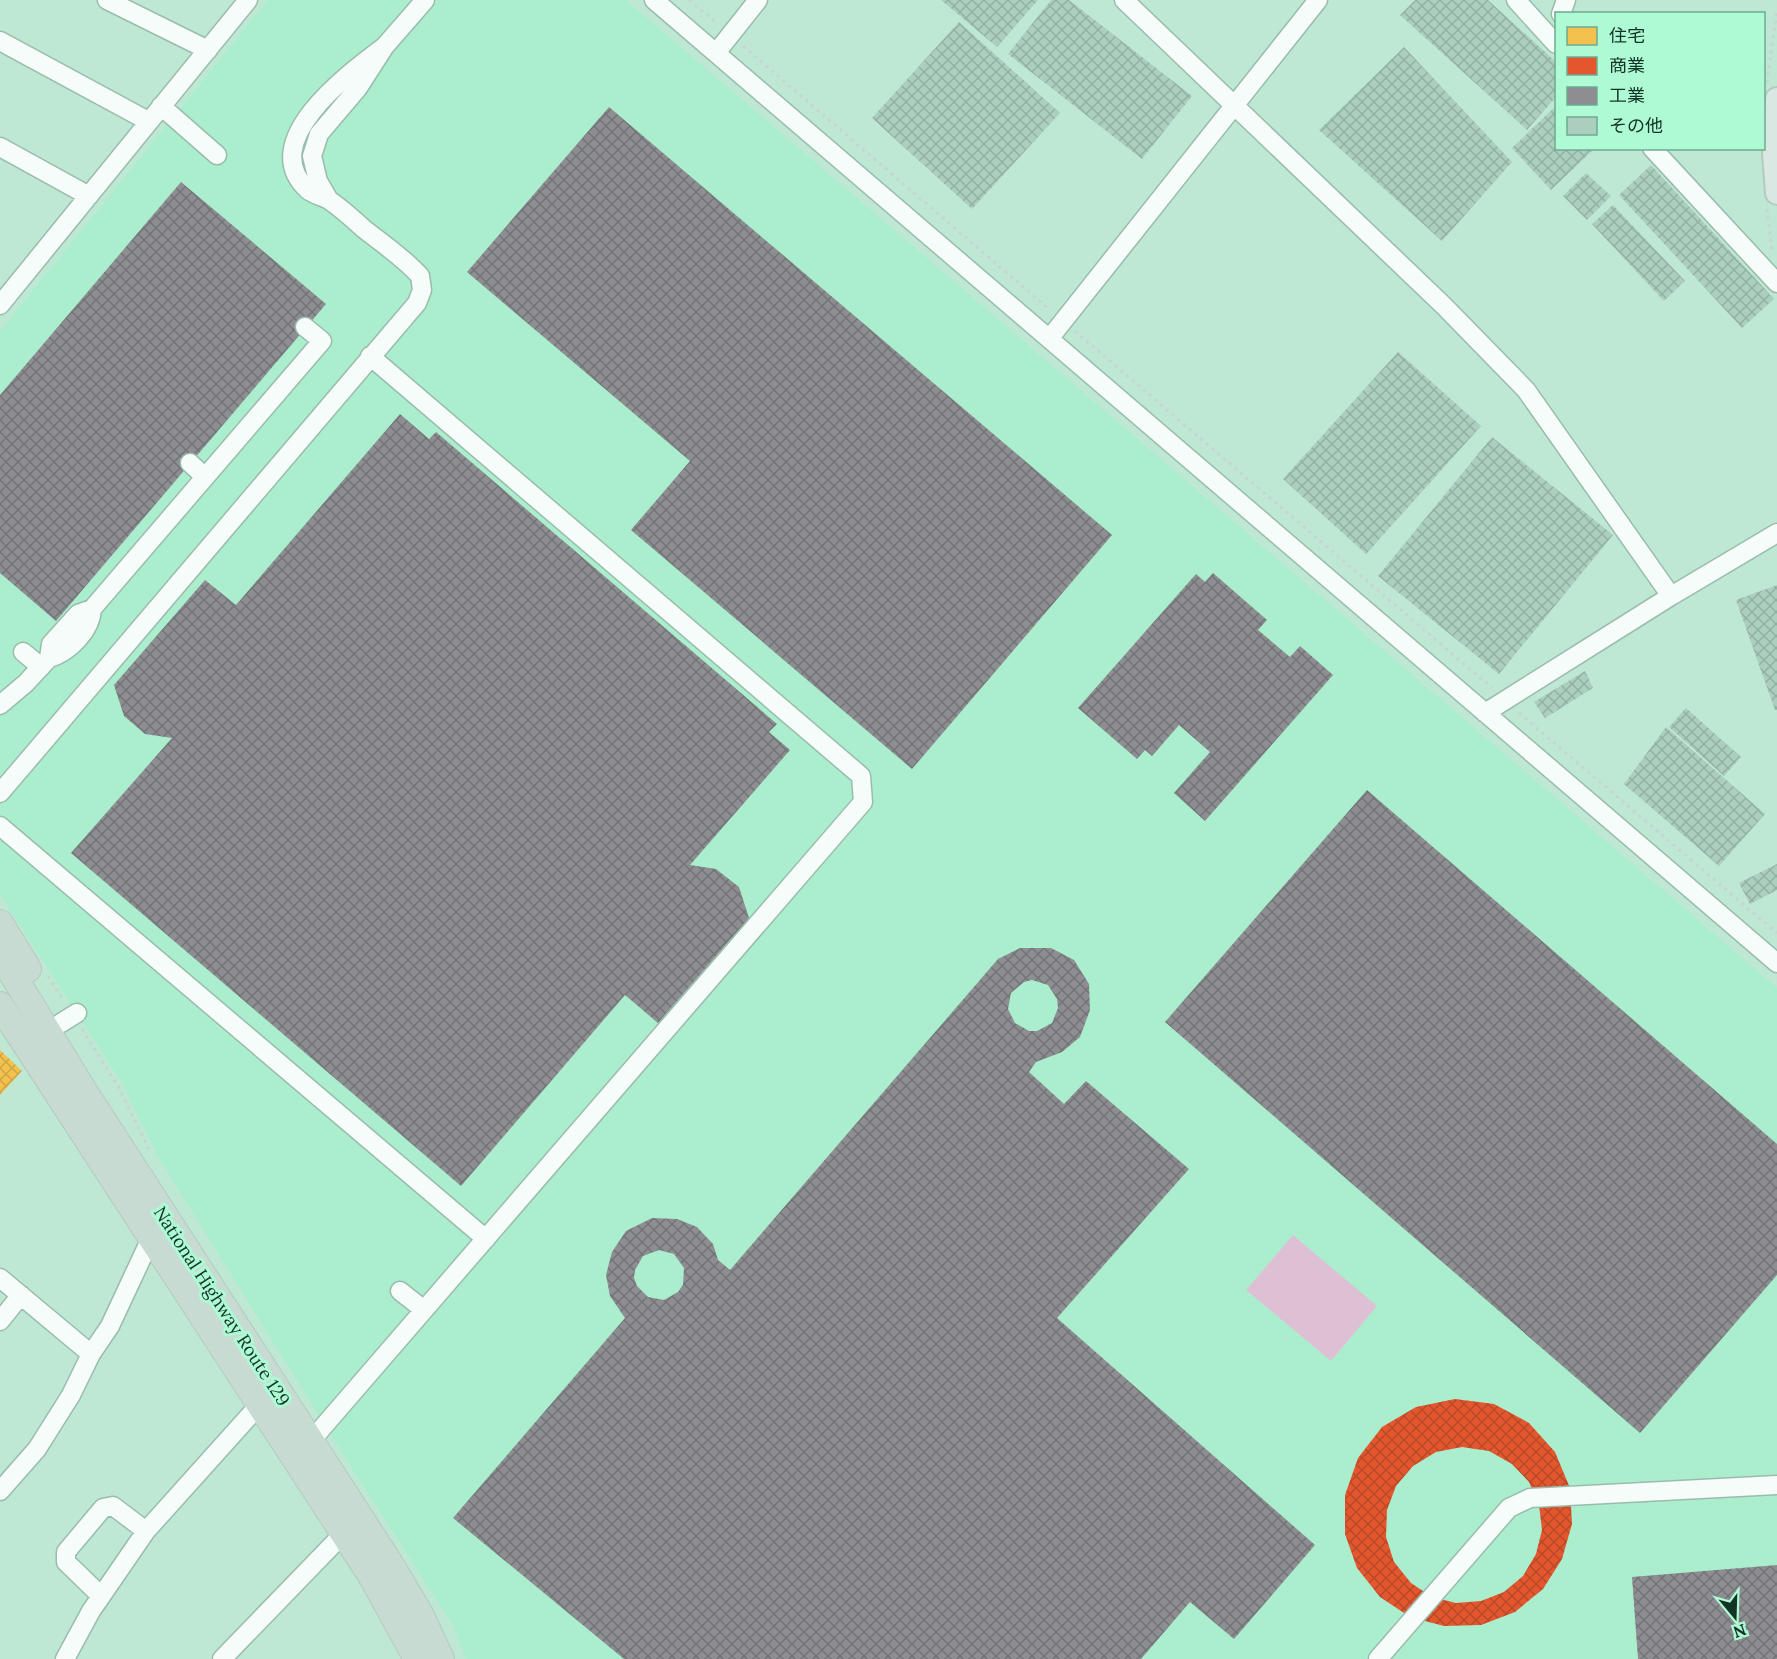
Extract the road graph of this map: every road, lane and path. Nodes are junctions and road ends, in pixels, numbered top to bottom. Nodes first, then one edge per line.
1 (107, 0) edge
2 (248, 0) edge
3 (425, 0) edge
4 (654, 0) edge
5 (689, 0) edge
6 (758, 0) edge
7 (1124, 0) edge
8 (1318, 0) edge
9 (1516, 0) edge
10 (730, 35) junction
11 (1555, 37) edge
12 (0, 41) edge
13 (208, 50) junction
14 (716, 53) junction
15 (1777, 99) edge
16 (161, 106) junction
17 (1232, 106) junction
18 (148, 122) junction
19 (0, 147) edge
20 (1654, 150) edge
21 (217, 155) dead end
22 (1777, 194) edge
23 (89, 196) junction
24 (1777, 283) edge
25 (0, 305) edge
26 (1063, 321) junction
27 (306, 327) dead end
28 (1049, 339) junction
29 (370, 356) junction
30 (190, 463) dead end
31 (205, 477) junction
32 (1777, 533) edge
33 (1671, 596) junction
34 (23, 652) dead end
35 (45, 662) junction
36 (1506, 700) junction
37 (0, 705) edge
38 (1485, 713) junction
39 (0, 793) edge
40 (0, 826) edge
41 (0, 923) edge
42 (1777, 933) edge
43 (0, 954) edge
44 (1777, 963) edge
45 (0, 1005) edge
46 (0, 1018) edge
47 (28, 1046) junction
48 (84, 1091) junction
49 (152, 1236) junction
50 (486, 1239) junction
51 (0, 1278) edge
52 (400, 1291) dead end
53 (21, 1295) junction
54 (424, 1310) junction
55 (0, 1321) edge
56 (91, 1354) junction
57 (260, 1404) junction
58 (310, 1442) junction
59 (1777, 1485) edge
60 (0, 1491) edge
61 (146, 1531) junction
62 (344, 1533) junction
63 (101, 1596) junction
64 (65, 1659) edge
65 (222, 1659) edge
66 (417, 1659) edge
67 (441, 1659) edge
68 (1378, 1659) edge

1 - 13 street
2 - 13 street
3 - 29 street
4 - 14 street
5 - 10 path
6 - 10 street
7 - 17 street
8 - 17 street
9 - 11 street
10 - 14 street
10 - 26 path
12 - 18 street
13 - 16 street
14 - 28 street
15 - 22 main road
16 - 18 street
16 - 21 street
17 - 26 street
17 - 33 street
18 - 23 street
19 - 23 street
20 - 24 street
23 - 25 street
26 - 28 street
26 - 36 path
27 - 31 street
28 - 38 street
29 - 39 street
29 - 50 street
30 - 31 street
31 - 35 street
32 - 33 street
33 - 36 street
34 - 35 street
35 - 37 street
36 - 38 street
36 - 42 path
38 - 44 street
40 - 50 street
41 - 48 highway
43 - 48 highway, National Highway Route 129
45 - 47 highway, National Highway Route 129
46 - 47 highway
47 - 49 highway, National Highway Route 129
48 - 58 highway, National Highway Route 129
49 - 56 street
49 - 57 highway, National Highway Route 129
50 - 54 street
51 - 53 street
52 - 54 street
53 - 55 street
53 - 56 street
54 - 58 street
56 - 60 street
57 - 61 street
57 - 62 highway, National Highway Route 129
58 - 67 highway, National Highway Route 129
59 - 68 street
61 - 63 street
61 - 63 street
62 - 65 street
62 - 66 highway, National Highway Route 129
63 - 64 street

